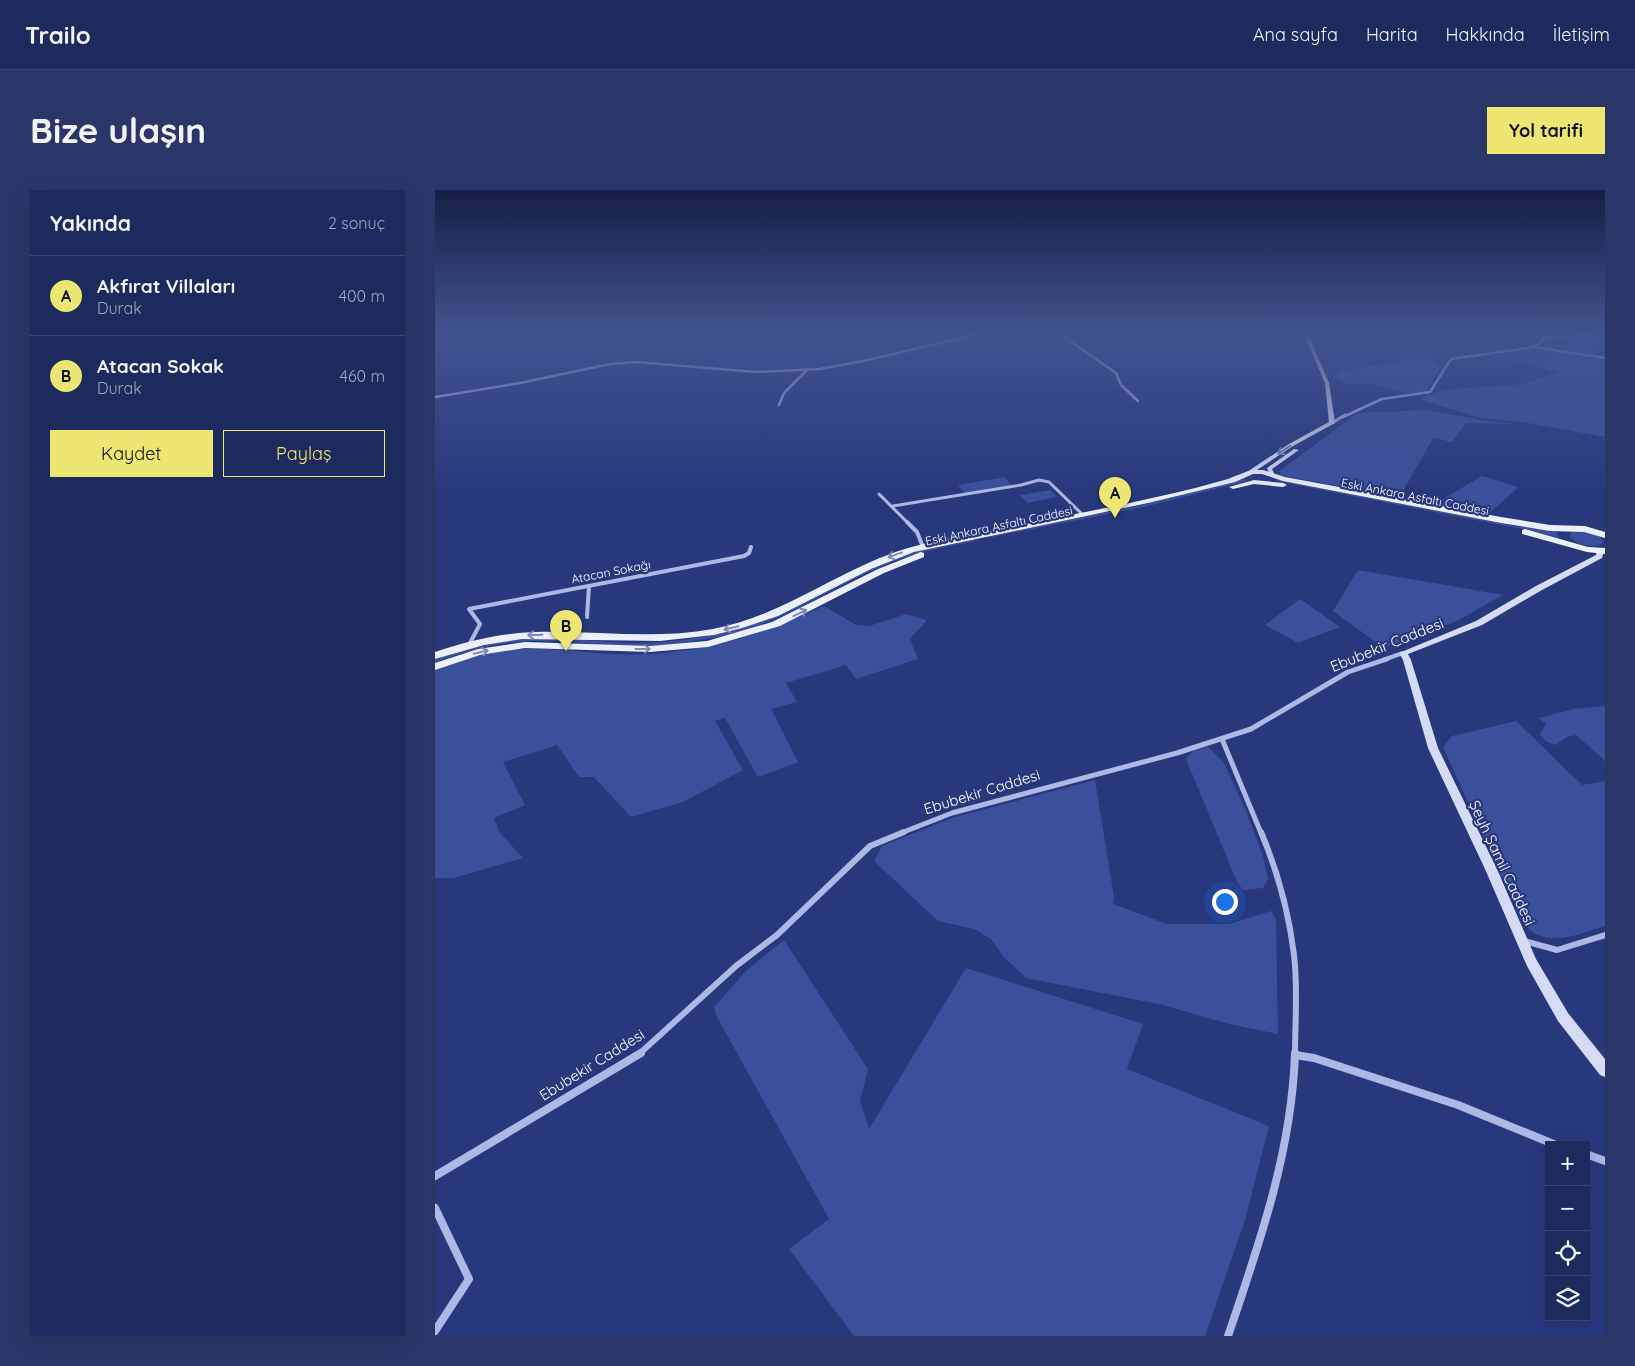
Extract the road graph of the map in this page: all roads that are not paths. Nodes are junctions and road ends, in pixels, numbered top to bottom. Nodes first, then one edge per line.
1 (504, 385) edge
2 (792, 385) edge
3 (1122, 385) edge
4 (1327, 385) edge
5 (1433, 385) edge
6 (435, 397) edge
7 (1138, 401) dead end
8 (779, 405) dead end
9 (1332, 423) junction
10 (1249, 473) junction
11 (1272, 475) junction
12 (1264, 482) junction
13 (879, 494) dead end
14 (893, 506) junction
15 (1083, 515) junction
16 (1601, 524) dead end
17 (1582, 529) junction
18 (1605, 535) edge
19 (1579, 546) junction
20 (751, 547) dead end
21 (923, 547) junction
22 (1604, 551) edge
23 (589, 586) junction
24 (587, 617) dead end
25 (469, 645) junction
26 (1403, 653) junction
27 (435, 656) edge
28 (435, 667) edge
29 (1222, 739) junction
30 (1605, 935) edge
31 (1521, 940) junction
32 (1295, 1054) junction
33 (1605, 1070) edge
34 (1546, 1141) edge
35 (1590, 1155) edge
36 (1605, 1161) edge
37 (435, 1176) edge
38 (435, 1208) edge
39 (435, 1331) edge
40 (1228, 1336) edge

1 - 6 street
2 - 8 street
3 - 7 street
4 - 9 street
5 - 9 street
9 -> 10 street
9 - 11 street
10 - 11 main road, Eski Ankara Asfaltı Caddesi
10 - 12 main road
10 - 15 main road, Eski Ankara Asfaltı Caddesi
11 - 12 main road
11 - 17 main road, Eski Ankara Asfaltı Caddesi
12 - 19 main road, Eski Ankara Asfaltı Caddesi
28 -> 12 main road, Eski Ankara Asfaltı Caddesi
13 - 14 street
14 - 15 street
14 - 21 street
15 - 21 main road, Eski Ankara Asfaltı Caddesi
16 - 17 main road, Eski Ankara Asfaltı Caddesi
17 - 18 main road, Eski Ankara Asfaltı Caddesi
17 - 19 main road
19 - 22 main road, Eski Ankara Asfaltı Caddesi
20 - 23 street, Atacan Sokağı
21 -> 25 main road, Eski Ankara Asfaltı Caddesi
22 - 26 street, Ebubekir Caddesi
23 - 24 street
23 - 25 street, Atacan Sokağı
25 - 27 main road, Eski Ankara Asfaltı Caddesi
26 - 29 street, Ebubekir Caddesi
26 - 31 street, Şeyh Şamil Caddesi
29 - 32 street
29 - 37 street, Ebubekir Caddesi
30 - 31 street
31 - 33 street, Şeyh Şamil Caddesi
32 - 34 street
32 - 40 street
35 - 36 street
38 - 39 street

